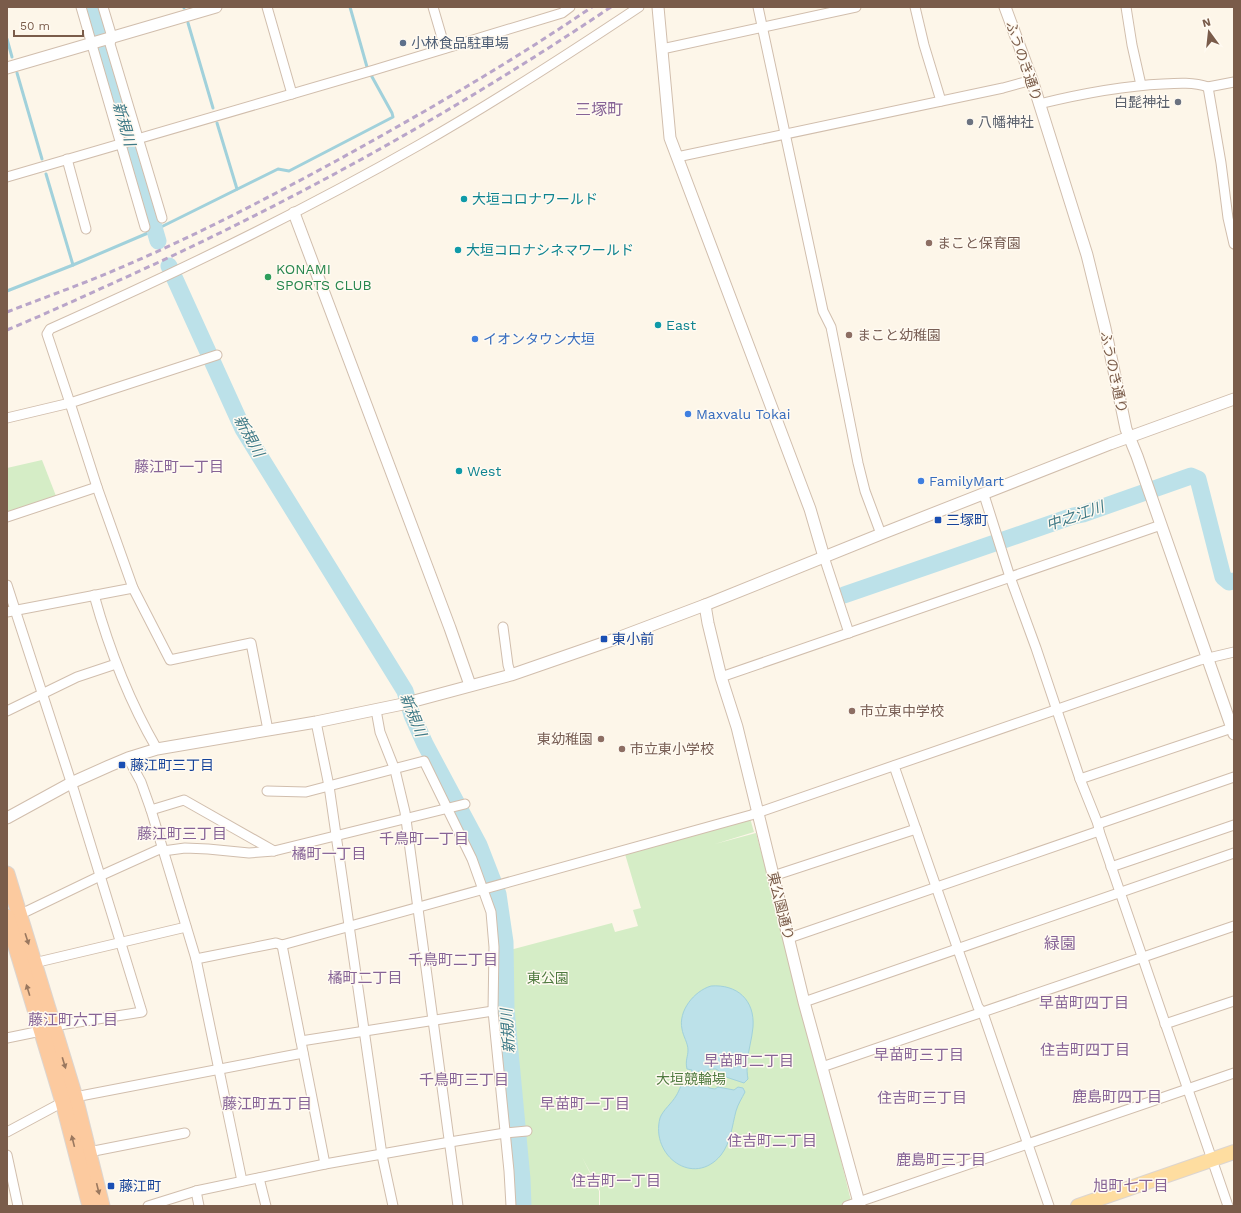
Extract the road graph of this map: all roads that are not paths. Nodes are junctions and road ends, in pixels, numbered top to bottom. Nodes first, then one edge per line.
1 (81, 7) edge
2 (103, 7) edge
3 (216, 7) edge
4 (266, 7) edge
5 (433, 7) edge
6 (570, 7) edge
7 (639, 7) edge
8 (658, 7) edge
9 (758, 7) edge
10 (856, 7) edge
11 (915, 7) edge
12 (1005, 7) edge
13 (1126, 7) edge
14 (763, 26) junction
15 (109, 38) junction
16 (92, 42) junction
17 (445, 48) junction
18 (662, 49) junction
19 (7, 68) edge
20 (1032, 80) junction
21 (1234, 82) edge
22 (1141, 85) junction
23 (1208, 87) junction
24 (292, 94) junction
25 (940, 101) junction
26 (1039, 104) junction
27 (785, 135) junction
28 (137, 139) junction
29 (122, 143) junction
30 (677, 157) junction
31 (67, 159) junction
32 (7, 177) edge
33 (294, 213) junction
34 (162, 218) dead end
35 (146, 227) dead end
36 (86, 229) dead end
37 (1234, 244) edge
38 (216, 355) dead end
39 (1234, 399) edge
40 (70, 403) junction
41 (7, 418) edge
42 (1129, 437) junction
43 (97, 487) junction
44 (984, 495) junction
45 (7, 518) edge
46 (1161, 525) junction
47 (881, 534) junction
48 (824, 558) junction
49 (1010, 577) junction
50 (7, 585) edge
51 (133, 588) junction
52 (94, 595) junction
53 (705, 605) junction
54 (11, 611) edge
55 (503, 627) dead end
56 (849, 633) junction
57 (1234, 652) edge
58 (1207, 658) junction
59 (116, 664) junction
60 (511, 675) junction
61 (721, 677) junction
62 (470, 686) junction
63 (43, 693) junction
64 (376, 710) junction
65 (1056, 710) junction
66 (7, 711) edge
67 (316, 722) junction
68 (1232, 726) edge
69 (268, 730) junction
70 (157, 749) junction
71 (128, 758) junction
72 (894, 766) junction
73 (395, 770) junction
74 (1234, 776) edge
75 (1080, 779) junction
76 (72, 783) junction
77 (329, 786) junction
78 (267, 791) dead end
79 (465, 804) dead end
80 (449, 808) junction
81 (151, 810) junction
82 (757, 813) junction
83 (7, 818) edge
84 (406, 819) junction
85 (1234, 825) edge
86 (1098, 828) junction
87 (916, 829) junction
88 (336, 836) junction
89 (162, 850) junction
90 (274, 851) junction
91 (1234, 853) edge
92 (1112, 867) junction
93 (7, 874) edge
94 (100, 876) junction
95 (773, 876) junction
96 (485, 888) junction
97 (937, 888) junction
98 (1120, 892) junction
99 (418, 907) junction
100 (10, 919) edge
101 (1234, 926) edge
102 (349, 927) junction
103 (186, 928) junction
104 (789, 938) junction
105 (120, 943) junction
106 (282, 945) junction
107 (958, 949) junction
108 (1142, 958) junction
109 (196, 959) junction
110 (34, 963) junction
111 (1234, 1000) edge
112 (804, 1002) junction
113 (493, 1011) junction
114 (983, 1013) junction
115 (432, 1020) junction
116 (1165, 1024) junction
117 (47, 1029) junction
118 (365, 1031) junction
119 (7, 1038) edge
120 (301, 1041) junction
121 (303, 1053) junction
122 (822, 1068) junction
123 (219, 1069) junction
124 (1234, 1073) edge
125 (1187, 1089) junction
126 (69, 1099) junction
127 (527, 1131) dead end
128 (7, 1132) edge
129 (185, 1133) dead end
130 (507, 1133) junction
131 (450, 1142) junction
132 (1028, 1143) junction
133 (89, 1152) junction
134 (1234, 1152) edge
135 (7, 1155) edge
136 (382, 1155) junction
137 (1212, 1160) junction
138 (325, 1164) junction
139 (258, 1178) junction
140 (242, 1181) junction
141 (196, 1191) junction
142 (860, 1204) edge
143 (18, 1206) edge
144 (90, 1206) edge
145 (102, 1206) edge
146 (148, 1206) edge
147 (199, 1206) edge
148 (266, 1206) edge
149 (392, 1206) edge
150 (458, 1206) edge
151 (511, 1206) edge
152 (847, 1206) edge
153 (1049, 1206) edge
154 (1078, 1206) edge
155 (1228, 1206) edge

1 - 16 street
2 - 15 street
3 - 15 street
4 - 24 street
5 - 17 street
6 - 17 street
7 - 33 street
8 - 18 street
9 - 14 street
10 - 14 street
11 - 25 street
12 - 20 street, ふうのき通り
13 - 22 street
14 - 18 street
14 - 27 street
15 - 16 street
15 - 28 street
16 - 19 street
16 - 29 street
17 - 24 street
18 - 30 street
20 - 25 street
20 - 26 street, ふうのき通り
21 - 23 street
22 - 23 street
22 - 26 street
23 - 37 street
24 - 28 street
25 - 27 street
26 - 42 street, ふうのき通り
27 - 30 street
27 - 47 street
28 - 29 street
28 - 34 street
29 - 31 street
29 - 35 street
30 - 48 street
31 - 32 street
31 - 36 street
33 - 40 street
33 - 62 street
38 - 40 street
39 - 42 street
40 - 41 street
40 - 43 street
42 - 44 street
42 - 46 street, ふうのき通り
43 - 45 street
43 - 51 street
44 - 47 street
44 - 49 street
46 - 49 street
46 - 58 street, ふうのき通り
47 - 48 street
48 - 53 street
48 - 56 street
49 - 56 street
49 - 65 street
50 - 54 street
51 - 52 street
51 - 69 street
52 - 54 street
52 - 59 street
53 - 60 street
53 - 61 street, 東公園通り
54 - 63 street
55 - 60 street
56 - 61 street
57 - 58 street
58 - 65 street
58 - 68 street, ふうのき通り
59 - 63 street
59 - 70 street
60 - 62 street
61 - 82 street, 東公園通り
62 - 64 street
63 - 66 street
63 - 76 street
64 - 67 street
64 - 73 street
65 - 72 street
65 - 75 street
67 - 69 street
67 - 77 street
68 - 75 street
69 - 70 street
70 - 71 street
71 - 76 street
71 - 81 street
72 - 82 street
72 - 87 street
73 - 77 street
73 - 80 street
73 - 84 street
74 - 86 street
75 - 86 street
76 - 83 street
76 - 94 street
77 - 78 street
77 - 88 street
79 - 80 street
80 - 84 street
80 - 96 street
81 - 89 street
81 - 90 street
82 - 95 street, 東公園通り
82 - 96 street
84 - 88 street
84 - 99 street
85 - 92 street
86 - 92 street
86 - 97 street
87 - 95 street
87 - 97 street
88 - 90 street
88 - 102 street
89 - 90 street
89 - 94 street
89 - 103 street
91 - 98 street
92 - 98 street
93 - 100 highway
94 - 100 street
94 - 105 street
95 - 104 street, 東公園通り
96 - 99 street
96 - 113 street
97 - 104 street
97 - 107 street
98 - 107 street
98 - 108 street
99 - 102 street
99 - 115 street
100 -> 110 highway
117 -> 100 highway
101 - 108 street
102 - 106 street
102 - 118 street
103 - 105 street
103 - 109 street
104 - 112 street, 東公園通り
105 - 110 street
105 - 117 street
106 - 109 street
106 - 120 street
107 - 112 street
107 - 114 street
108 - 114 street
108 - 116 street
109 - 123 street
110 - 117 highway
111 - 116 street
112 - 122 street, 東公園通り
113 - 115 street
113 - 130 street
114 - 122 street
114 - 132 street
115 - 118 street
115 - 131 street
116 - 125 street
117 - 119 street
117 - 126 highway
118 - 120 street
118 - 136 street
120 - 121 street
121 - 123 street
121 - 138 street
122 - 142 street, 東公園通り
123 - 126 street
123 - 140 street
124 - 125 street
125 - 132 street
125 - 137 street
126 - 128 street
126 - 133 highway
144 -> 126 highway
127 - 130 street
129 - 133 street
130 - 131 street
130 - 151 street
131 - 136 street
131 - 150 street
132 - 142 street
132 - 153 street
133 -> 145 highway
134 - 137 main road
135 - 143 street
136 - 138 street
136 - 149 street
137 - 154 main road
137 - 155 street
138 - 139 street
139 - 140 street
139 - 148 street
140 - 141 street
141 - 146 street
141 - 147 street
142 - 152 street

